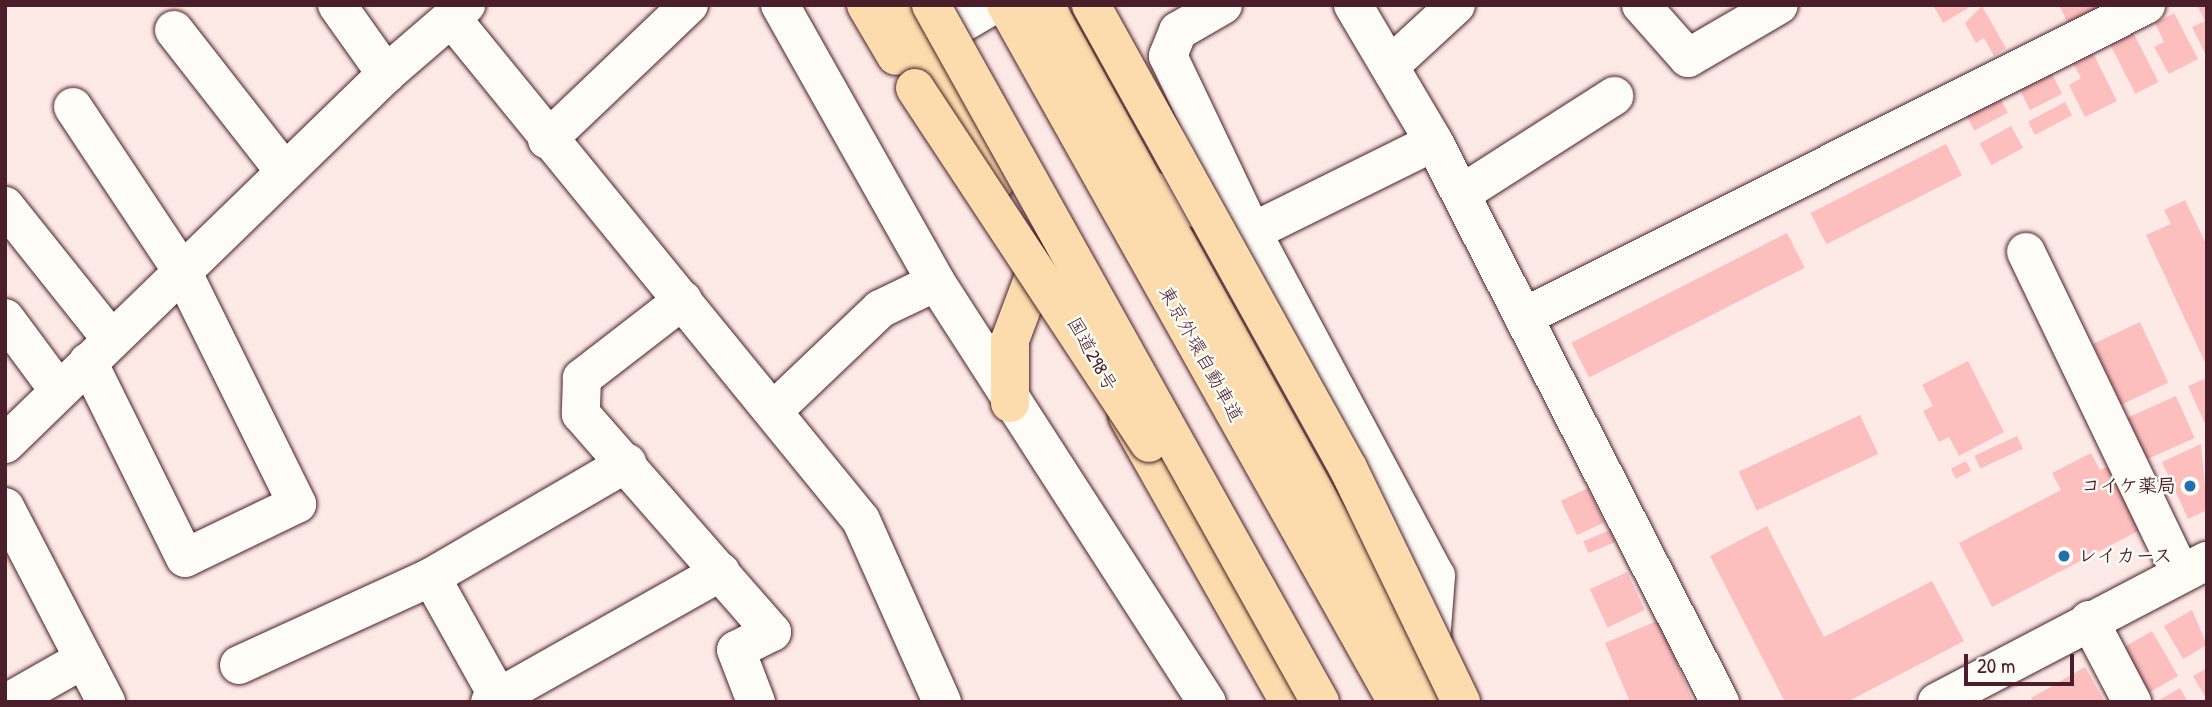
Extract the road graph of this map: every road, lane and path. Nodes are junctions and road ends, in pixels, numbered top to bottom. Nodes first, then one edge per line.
1 (337, 5) edge
2 (689, 5) edge
3 (780, 5) edge
4 (866, 5) edge
5 (896, 5) edge
6 (930, 5) edge
7 (993, 5) edge
8 (1006, 5) edge
9 (1045, 5) edge
10 (1091, 5) edge
11 (1223, 5) edge
12 (1353, 5) edge
13 (1456, 5) edge
14 (1641, 5) edge
15 (1779, 5) edge
16 (2146, 5) edge
17 (459, 13) edge
18 (174, 30) dead end
19 (920, 48) junction
20 (1392, 64) junction
21 (386, 74) junction
22 (1614, 96) dead end
23 (74, 107) dead end
24 (547, 140) junction
25 (1434, 142) junction
26 (285, 172) junction
27 (1147, 188) junction
28 (1461, 194) junction
29 (5, 206) edge
30 (1252, 232) junction
31 (2026, 252) dead end
32 (1040, 260) junction
33 (182, 271) junction
34 (936, 282) junction
35 (683, 300) junction
36 (1524, 317) junction
37 (5, 318) edge
38 (99, 351) junction
39 (59, 391) junction
40 (1010, 403) junction
41 (773, 411) junction
42 (5, 444) edge
43 (627, 463) junction
44 (5, 506) edge
45 (720, 572) junction
46 (2197, 573) edge
47 (430, 577) junction
48 (2090, 620) junction
49 (84, 659) junction
50 (239, 666) dead end
51 (497, 700) edge
52 (1429, 700) edge
53 (9, 702) edge
54 (106, 702) edge
55 (756, 702) edge
56 (942, 702) edge
57 (1207, 702) edge
58 (1289, 702) edge
59 (1320, 702) edge
60 (1720, 702) edge
61 (1937, 702) edge
62 (2132, 702) edge

1 - 21 street
2 - 24 street
3 - 34 street
4 - 59 highway, bridge
5 - 19 highway, 国道298号
6 - 59 highway, bridge
7 - 19 street
8 - 52 highway, 東京外環自動車道
9 - 27 highway
10 - 52 highway, bridge
11 - 30 street
12 - 20 street
13 - 20 street
14 - 15 street
16 - 36 street
17 - 21 street
17 - 24 street
18 - 26 street
19 - 32 highway, 国道298号
20 - 25 street
21 - 26 street
22 - 28 street
23 - 33 street
24 - 35 street
25 - 28 street
25 - 30 street
26 - 33 street
27 - 30 street
27 - 52 highway
28 - 36 street
29 - 38 street
30 - 52 street
31 - 46 street
32 - 40 highway
32 - 58 highway, 国道298号
33 - 38 street
33 - 38 street
34 - 40 street
34 - 41 street
35 - 41 street
35 - 43 street
36 - 60 street
37 - 39 street
38 - 39 street
39 - 42 street
40 - 57 street
41 - 56 street
43 - 45 street
43 - 47 street
44 - 49 street
45 - 51 street
45 - 55 street
46 - 48 street
47 - 50 street
47 - 51 street
48 - 61 street
48 - 62 street
49 - 53 street
49 - 54 street

